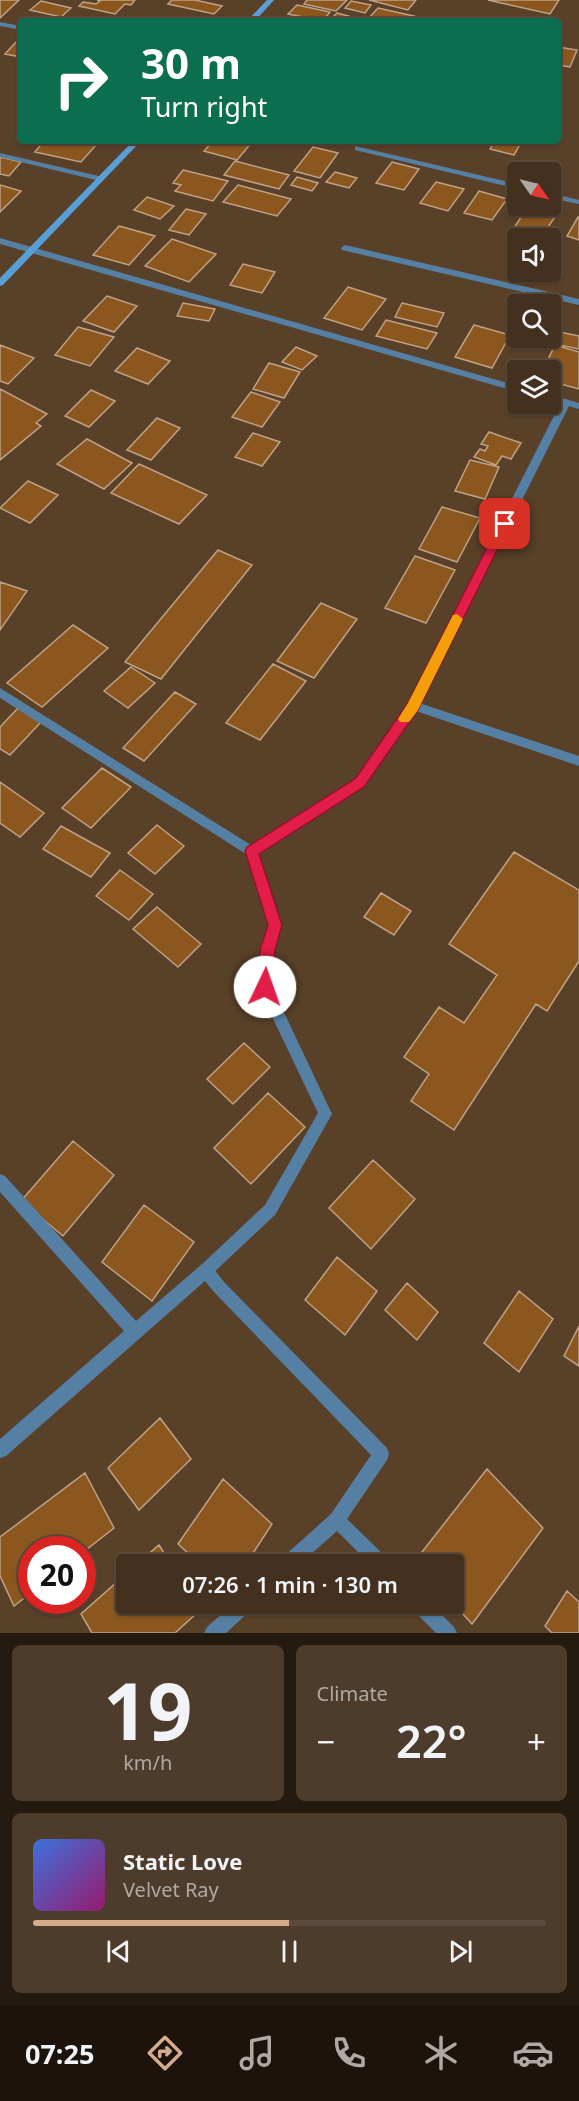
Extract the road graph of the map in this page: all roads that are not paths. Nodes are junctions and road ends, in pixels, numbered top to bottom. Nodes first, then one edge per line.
1 (271, 0) edge
2 (254, 18) edge
3 (0, 24) edge
4 (18, 27) edge
5 (134, 144) edge
6 (358, 148) dead end
7 (0, 154) edge
8 (100, 179) junction
9 (507, 184) edge
10 (561, 198) edge
11 (579, 202) edge
12 (0, 241) edge
13 (345, 248) dead end
14 (32, 250) junction
15 (0, 283) edge
16 (579, 302) edge
17 (507, 385) edge
18 (561, 401) edge
19 (566, 402) junction
20 (579, 406) edge
21 (0, 692) edge
22 (413, 706) junction
23 (579, 761) edge
24 (252, 851) junction
25 (0, 1181) edge
26 (206, 1270) junction
27 (135, 1332) junction
28 (0, 1450) edge
29 (337, 1520) junction
30 (299, 1554) edge
31 (371, 1554) edge
32 (234, 1614) edge
33 (429, 1614) edge
34 (213, 1633) edge
35 (448, 1633) edge

1 - 2 main road
3 - 4 street
5 - 8 main road
6 - 9 street
7 - 8 street
8 - 14 main road
10 - 11 street
12 - 14 street
13 - 16 street
14 - 15 main road
14 - 17 street
18 - 19 street
19 - 20 street
19 - 22 street
21 - 24 street
22 - 23 street
22 - 24 street
24 - 26 street
25 - 27 street
26 - 27 street
26 - 29 street
27 - 28 street
29 - 30 street
29 - 31 street
32 - 34 street
33 - 35 street

